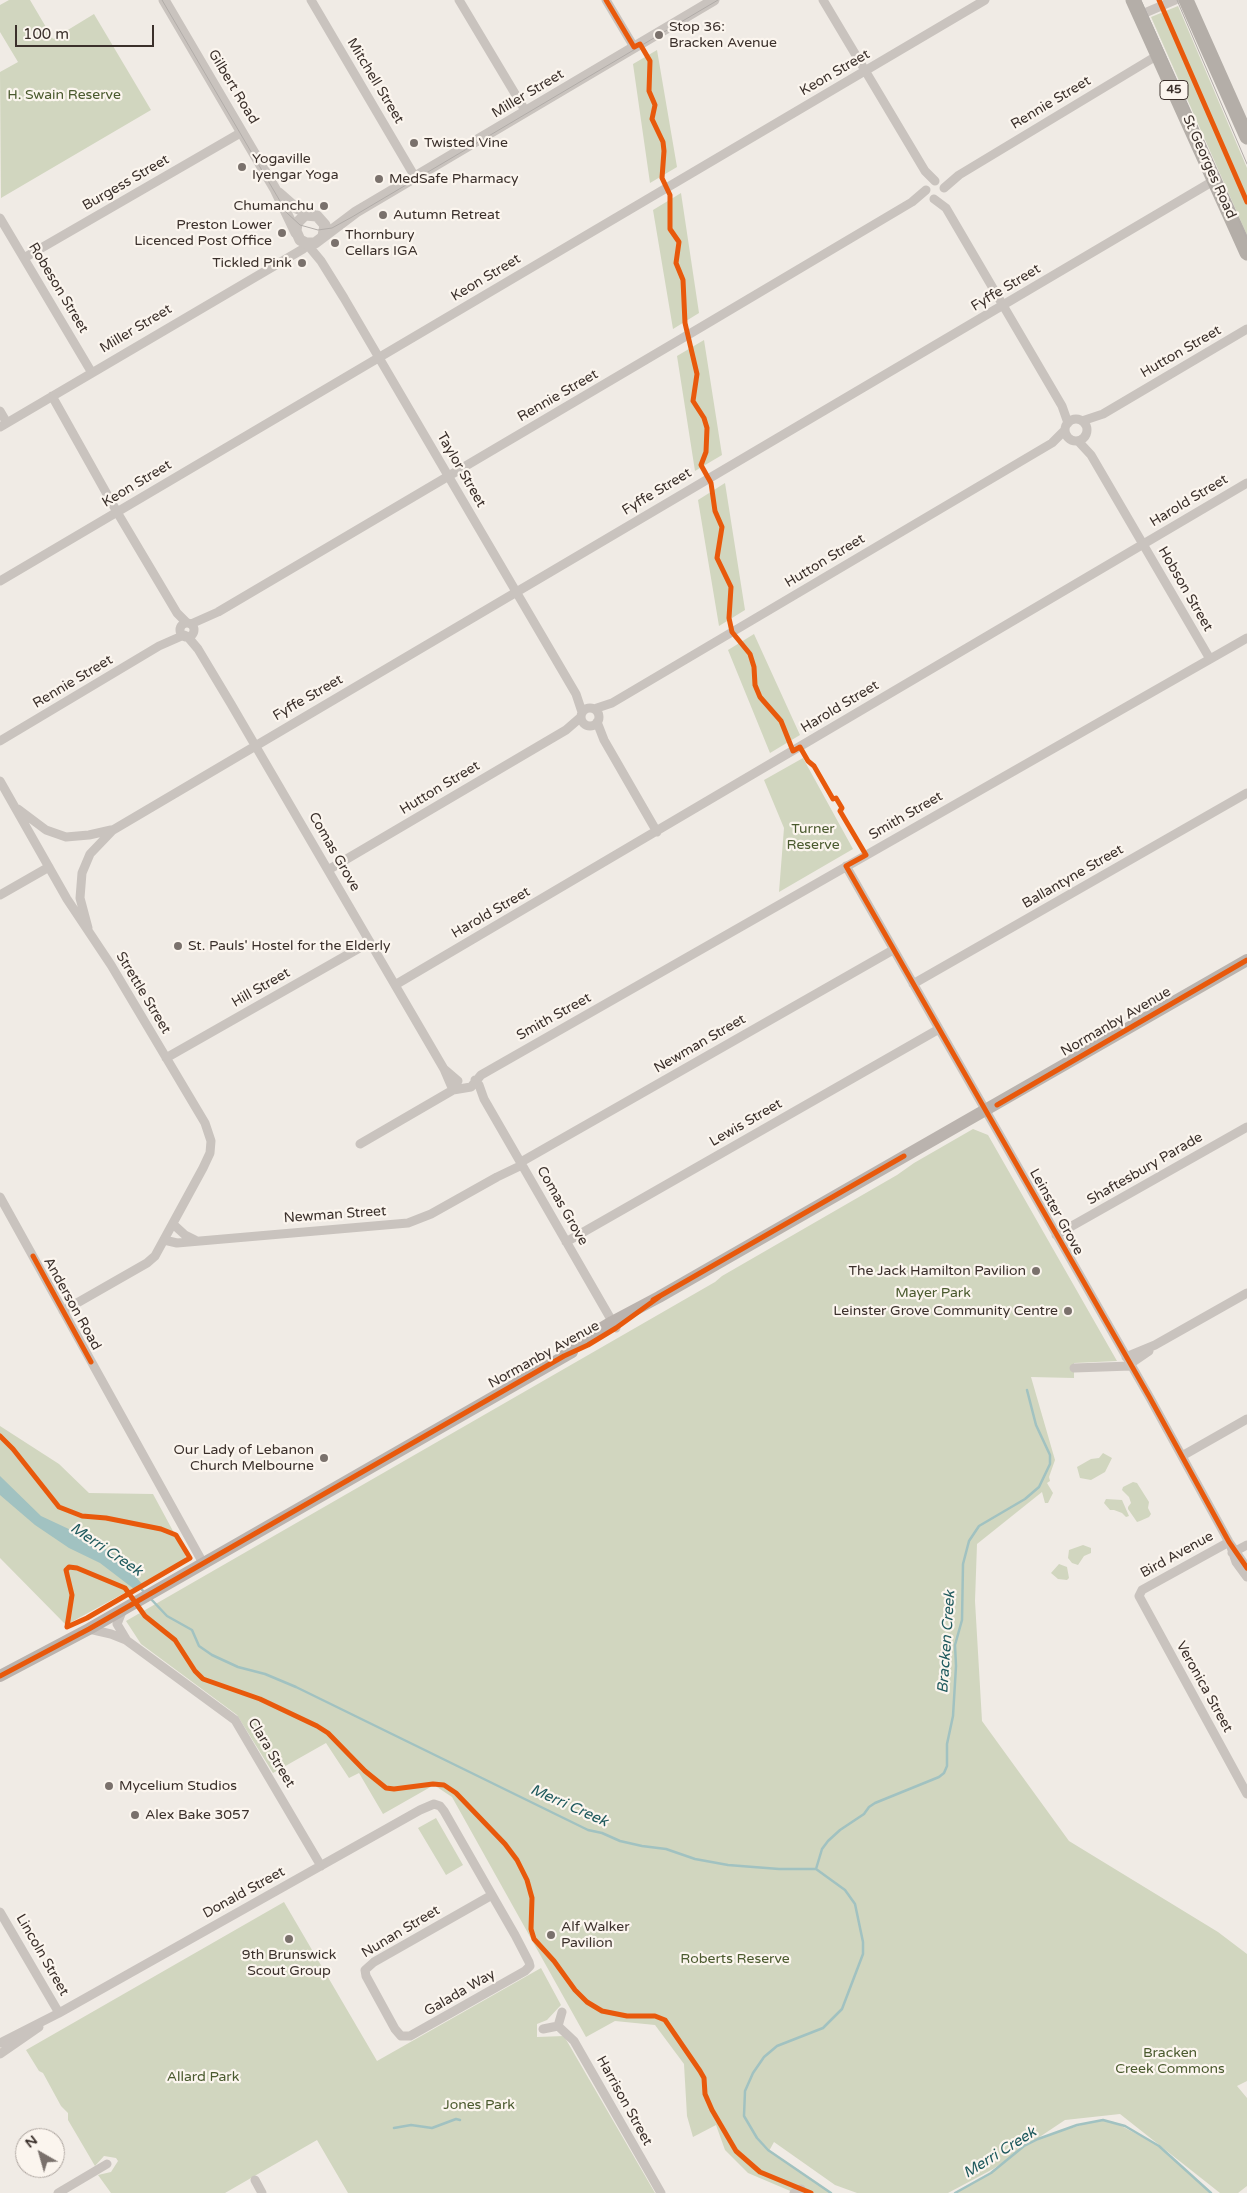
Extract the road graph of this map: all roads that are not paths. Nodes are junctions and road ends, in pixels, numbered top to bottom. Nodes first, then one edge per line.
1 (164, 0) edge
2 (311, 0) edge
3 (459, 0) edge
4 (606, 0) edge
5 (714, 0) edge
6 (823, 0) edge
7 (985, 0) edge
8 (1133, 0) edge
9 (1175, 0) edge
10 (1186, 0) edge
11 (1140, 15) junction
12 (634, 47) junction
13 (1158, 55) junction
14 (866, 70) junction
15 (526, 112) junction
16 (242, 132) junction
17 (1247, 138) edge
18 (415, 177) junction
19 (1215, 180) junction
20 (935, 189) junction
21 (276, 190) junction
22 (356, 212) junction
23 (316, 215) junction
24 (0, 218) edge
25 (297, 234) junction
26 (316, 241) junction
27 (1247, 253) edge
28 (287, 257) junction
29 (24, 258) junction
30 (1003, 305) junction
31 (1247, 329) edge
32 (379, 357) junction
33 (92, 373) junction
34 (52, 396) junction
35 (0, 411) edge
36 (3, 425) edge
37 (1076, 430) junction
38 (448, 476) junction
39 (1247, 483) edge
40 (117, 512) junction
41 (1144, 544) junction
42 (0, 581) edge
43 (516, 592) junction
44 (187, 630) junction
45 (1247, 638) edge
46 (1210, 659) junction
47 (590, 717) junction
48 (0, 741) edge
49 (255, 745) junction
50 (0, 781) edge
51 (1247, 793) edge
52 (14, 806) junction
53 (113, 830) junction
54 (657, 832) junction
55 (846, 866) junction
56 (49, 867) junction
57 (328, 870) junction
58 (0, 896) edge
59 (88, 928) junction
60 (370, 942) junction
61 (893, 950) junction
62 (1247, 960) edge
63 (913, 984) junction
64 (395, 985) junction
65 (939, 1029) junction
66 (166, 1058) junction
67 (444, 1069) junction
68 (458, 1081) junction
69 (473, 1083) junction
70 (453, 1090) junction
71 (986, 1111) junction
72 (1247, 1127) edge
73 (360, 1144) dead end
74 (522, 1164) junction
75 (0, 1197) edge
76 (173, 1224) junction
77 (1056, 1236) junction
78 (164, 1240) junction
79 (196, 1240) junction
80 (566, 1242) junction
81 (1247, 1293) edge
82 (63, 1311) junction
83 (614, 1325) junction
84 (1129, 1363) junction
85 (1074, 1368) dead end
86 (1247, 1419) edge
87 (1182, 1456) junction
88 (1229, 1542) junction
89 (1247, 1545) edge
90 (1234, 1552) junction
91 (203, 1563) junction
92 (1247, 1568) edge
93 (1247, 1577) edge
94 (1139, 1593) joint
95 (125, 1608) junction
96 (88, 1629) junction
97 (126, 1640) junction
98 (0, 1676) edge
99 (1247, 1794) edge
100 (321, 1866) junction
101 (492, 1895) junction
102 (0, 1912) edge
103 (562, 2012) dead end
104 (60, 2013) junction
105 (558, 2026) junction
106 (542, 2029) dead end
107 (401, 2036) joint
108 (0, 2043) edge
109 (0, 2054) edge
110 (108, 2164) dead end
111 (254, 2180) dead end
112 (58, 2193) edge
113 (262, 2193) edge
114 (661, 2193) edge

1 - 16 street, Gilbert Road
2 - 18 street, Mitchell Street
3 - 15 street
4 - 12 street
5 - 12 street, Miller Street
6 - 14 street, Hobson Street
7 - 14 street, Keon Street
8 - 11 highway, St Georges Road / 45
9 - 11 street
10 - 17 highway
11 - 13 highway, St Georges Road / 45
12 - 15 street, Miller Street
13 - 19 highway, St Georges Road / 45
13 - 20 street, Rennie Street
14 - 20 street, Hobson Street
14 - 32 street, Keon Street
15 - 18 street, Miller Street
16 - 21 street, Gilbert Road
16 - 29 street, Burgess Street
18 - 22 street, Miller Street
19 - 27 highway, St Georges Road / 45
19 - 30 street, Fyffe Street
20 - 30 street, Hobson Street
20 - 38 street, Rennie Street
21 - 23 street, Gilbert Road
21 - 25 street, Gilbert Road
22 - 23 street, Miller Street
22 - 26 street, Miller Street
23 - 25 street
23 - 26 street
24 - 29 street, Robeson Street
25 - 26 street
25 - 28 street
26 - 28 street, Miller Street
26 - 32 street, Taylor Street
28 - 33 street, Miller Street
29 - 33 street, Robeson Street
30 - 37 street, Hobson Street
30 - 43 street, Fyffe Street
31 - 37 street, Hutton Street
32 - 38 street, Taylor Street
32 - 40 street, Keon Street
33 - 34 street, Miller Street
34 - 36 street, Miller Street
34 - 40 street, Comas Grove
35 - 36 street
37 - 41 street, Hobson Street
37 - 47 street, Hutton Street
38 - 43 street, Taylor Street
38 - 44 street, Rennie Street
39 - 41 street, Harold Street
40 - 42 street, Keon Street
40 - 44 street, Comas Grove
41 - 46 street, Hobson Street
41 - 54 street, Harold Street
43 - 47 street, Taylor Street
43 - 49 street, Fyffe Street
44 - 48 street, Rennie Street
44 - 49 street, Comas Grove
45 - 46 street, Smith Street
46 - 55 street, Smith Street
47 - 54 street, Taylor Street
47 - 57 street, Hutton Street
49 - 53 street, Fyffe Street
49 - 57 street, Comas Grove
50 - 52 street, Strettle Street
51 - 63 street, Ballantyne Street
52 - 53 street, Fyffe Street
52 - 56 street, Strettle Street
53 - 59 street, Fyffe Street
54 - 64 street, Harold Street
55 - 61 street, Leinster Grove
55 - 69 street, Smith Street
56 - 58 street
56 - 59 street, Strettle Street
57 - 60 street, Comas Grove
59 - 66 street, Strettle Street
60 - 64 street, Comas Grove
60 - 66 street, Hill Street
61 - 63 street, Leinster Grove
61 - 74 street, Newman Street
62 - 71 main road, Normanby Avenue
63 - 65 street, Leinster Grove
64 - 67 street, Comas Grove
65 - 71 street, Leinster Grove
65 - 80 street, Lewis Street
66 - 76 street, Strettle Street
67 - 68 street, Comas Grove
67 - 70 street, Comas Grove
68 - 69 street, Smith Street
68 - 70 street
69 - 70 street, Smith Street
69 - 74 street, Comas Grove
70 - 73 street, Smith Street
71 - 77 street, Leinster Grove
71 - 83 main road, Normanby Avenue
72 - 77 street, Shaftesbury Parade
74 - 79 street, Newman Street
74 - 80 street, Comas Grove
75 - 82 street, Anderson Road
76 - 78 street
76 - 79 street
77 - 84 street, Leinster Grove
78 - 79 street, Newman Street
78 - 82 street
80 - 83 street, Comas Grove
81 - 84 street
82 - 91 street, Anderson Road
83 - 91 main road, Normanby Avenue
84 - 85 street
84 - 87 street, Leinster Grove
86 - 87 street
87 - 88 street, Leinster Grove
88 - 90 street, Leinster Grove
88 - 94 street, Bird Avenue
89 - 90 street
90 - 92 street, Leinster Grove
90 - 93 street, Leinster Grove
91 - 95 main road, Normanby Avenue
94 - 99 street, Veronica Street
95 - 96 main road, Normanby Avenue
95 - 97 street
96 - 97 street, Clara Street
96 - 98 main road, Normanby Avenue
97 - 100 street, Clara Street
100 - 101 street, Donald Street
100 - 104 street, Donald Street
101 - 107 street, Nunan Street
101 - 107 street, Galada Way
102 - 104 street, Lincoln Street
103 - 105 street
104 - 108 street, Donald Street
104 - 109 street, Donald Street
105 - 106 street
105 - 114 street, Harrison Street
110 - 112 street
111 - 113 street

